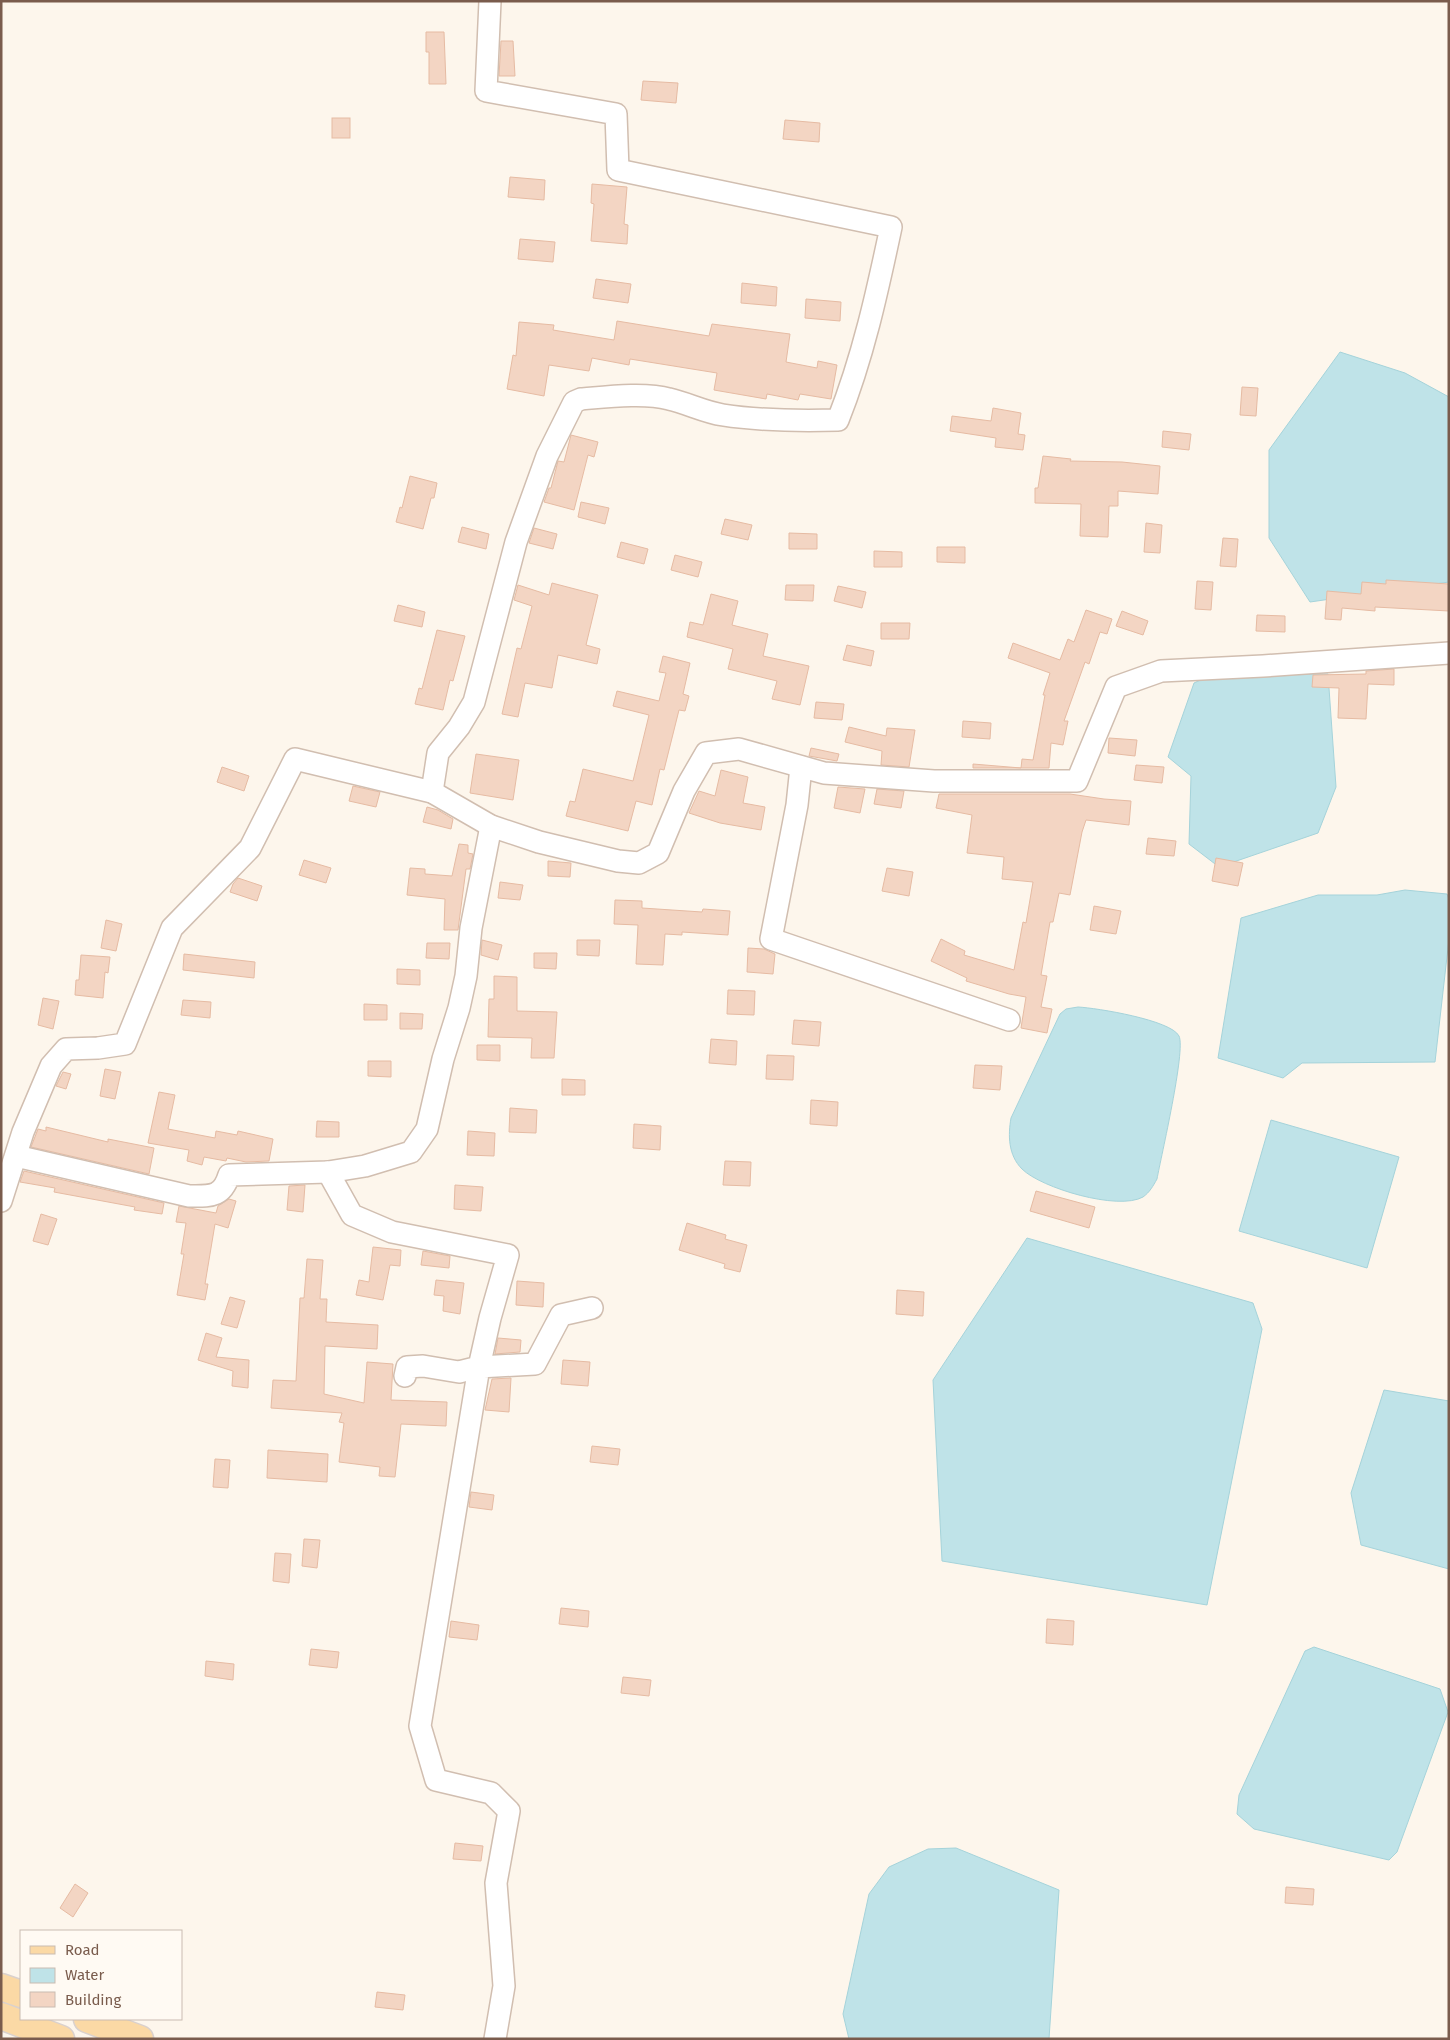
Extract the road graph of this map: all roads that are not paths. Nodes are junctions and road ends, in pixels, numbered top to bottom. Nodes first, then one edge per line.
1 (490, 1) edge
2 (1449, 652) edge
3 (801, 767) junction
4 (432, 792) junction
5 (491, 826) junction
6 (1009, 1020) dead end
7 (16, 1156) junction
8 (328, 1172) junction
9 (1, 1201) edge
10 (592, 1308) dead end
11 (479, 1367) junction
12 (405, 1376) dead end
13 (1, 1987) edge
14 (20, 1994) edge
15 (1, 2016) edge
16 (90, 2020) edge
17 (61, 2039) edge
18 (140, 2039) edge
19 (495, 2039) edge

1 - 4 street
2 - 3 street
3 - 5 street
3 - 6 street
4 - 5 street
4 - 7 street
5 - 8 street
7 - 8 street
7 - 9 street
8 - 11 street
10 - 11 street
11 - 12 street
11 - 19 street
13 - 14 main road
15 - 17 main road
16 - 18 main road

